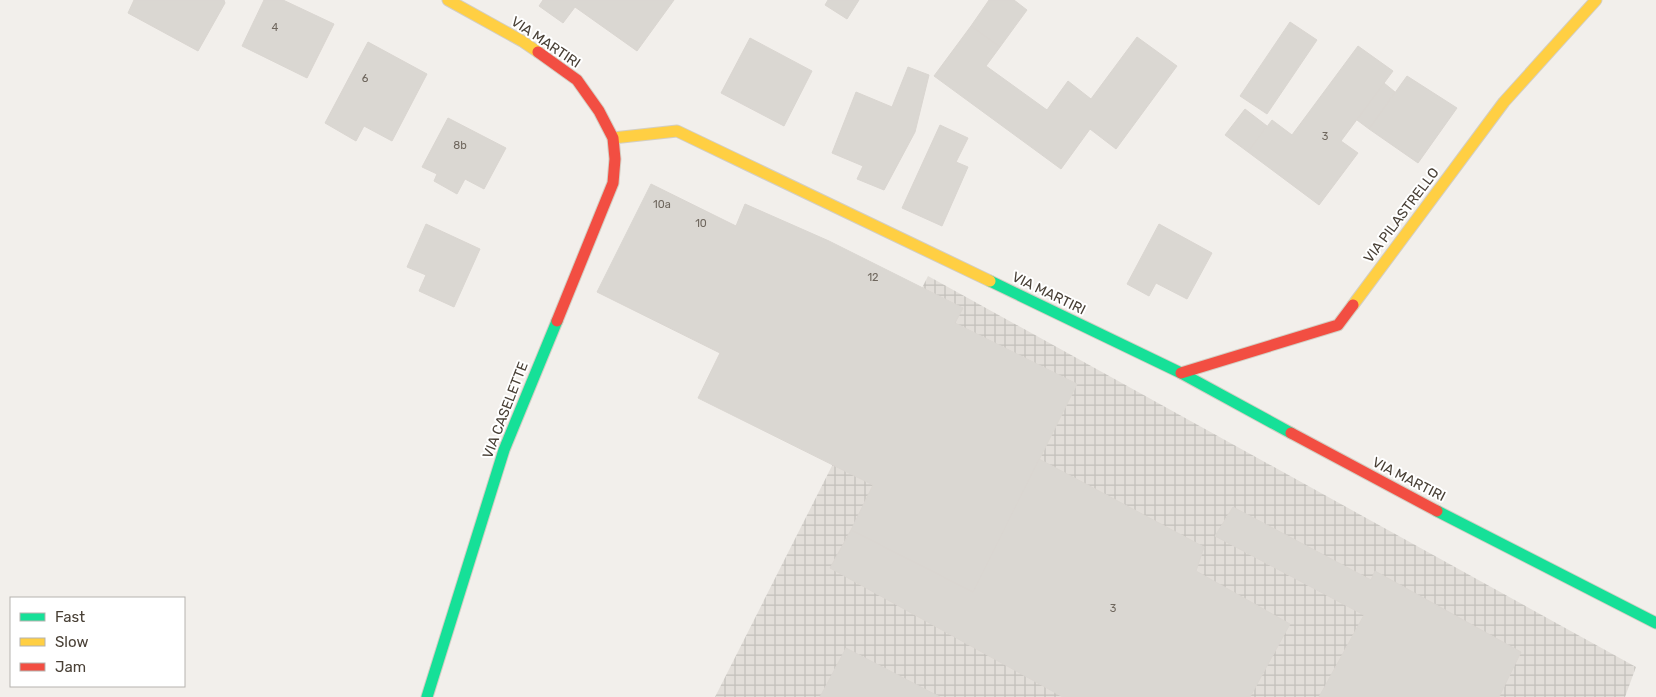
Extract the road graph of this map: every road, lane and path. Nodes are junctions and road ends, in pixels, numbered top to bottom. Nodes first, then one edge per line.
1 (448, 0) edge
2 (1596, 0) edge
3 (613, 138) junction
4 (1181, 373) junction
5 (1656, 623) edge
6 (427, 697) edge

1 - 3 street, VIA MARTIRI
2 - 4 street, VIA PILASTRELLO
3 - 4 street, VIA MARTIRI
3 - 6 street, VIA CASELETTE
4 - 5 street, VIA MARTIRI

